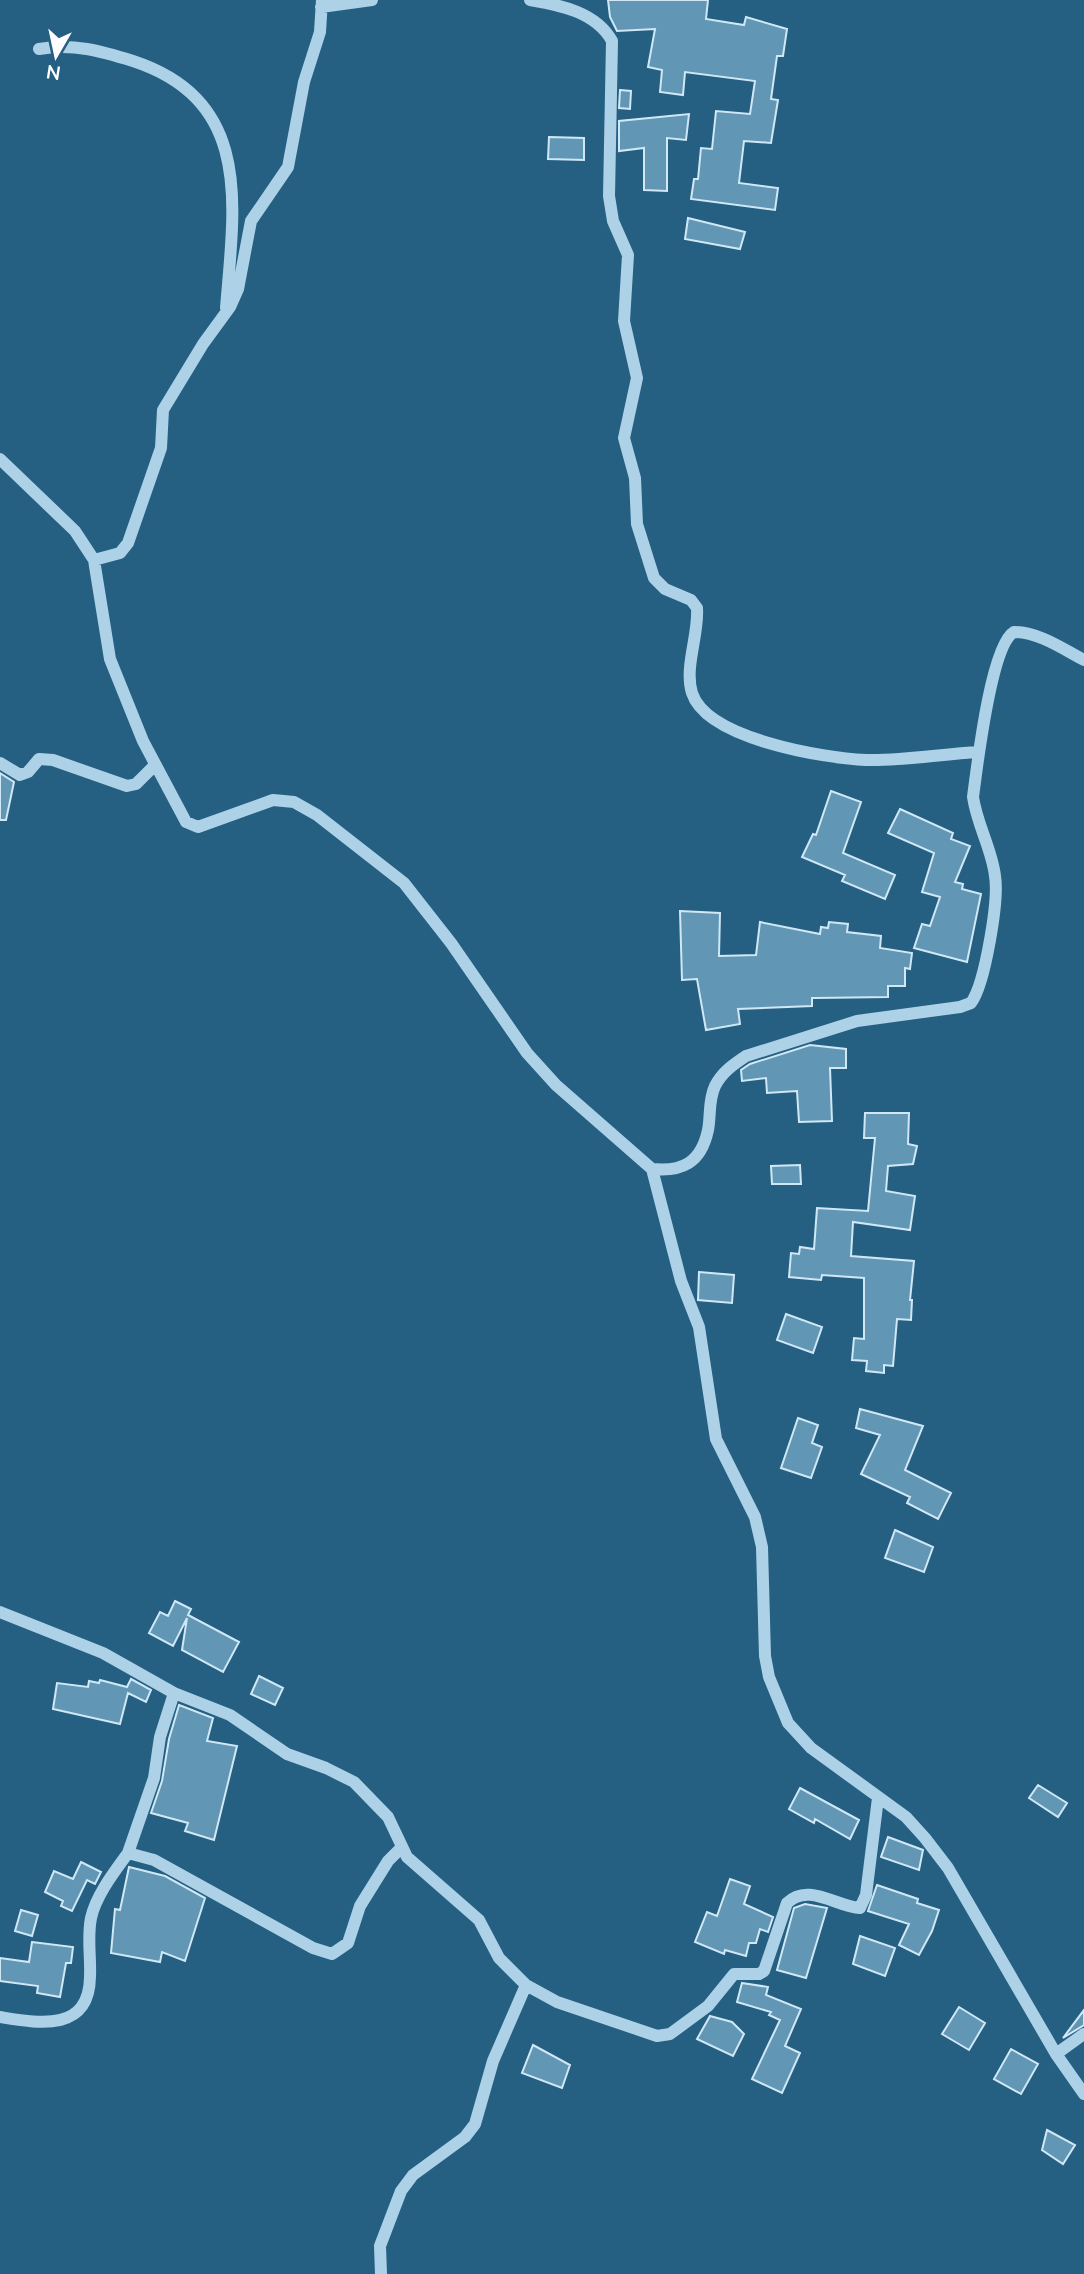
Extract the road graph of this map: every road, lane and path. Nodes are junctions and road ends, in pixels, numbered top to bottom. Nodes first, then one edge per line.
1 (372, 0) edge
2 (530, 0) edge
3 (354, 2) edge
4 (322, 3) edge
5 (39, 49) dead end
6 (225, 315) junction
7 (0, 458) edge
8 (94, 559) junction
9 (1084, 660) edge
10 (979, 752) junction
11 (0, 763) edge
12 (155, 765) junction
13 (652, 1169) junction
14 (0, 1612) edge
15 (174, 1693) junction
16 (878, 1798) junction
17 (401, 1848) junction
18 (128, 1853) junction
19 (526, 1985) junction
20 (0, 2017) edge
21 (1084, 2035) edge
22 (1056, 2054) junction
23 (1084, 2094) edge
24 (381, 2274) edge

1 - 3 street
2 - 10 street
3 - 4 street
4 - 6 street
5 - 6 street
6 - 8 street
7 - 8 street
8 - 12 street
9 - 10 street
10 - 13 street
11 - 12 street
12 - 13 street
13 - 16 street
14 - 15 street
15 - 17 street
15 - 18 street
16 - 19 street
16 - 22 street
17 - 18 street
17 - 19 street
18 - 20 street
19 - 24 street
21 - 22 street
22 - 23 street

